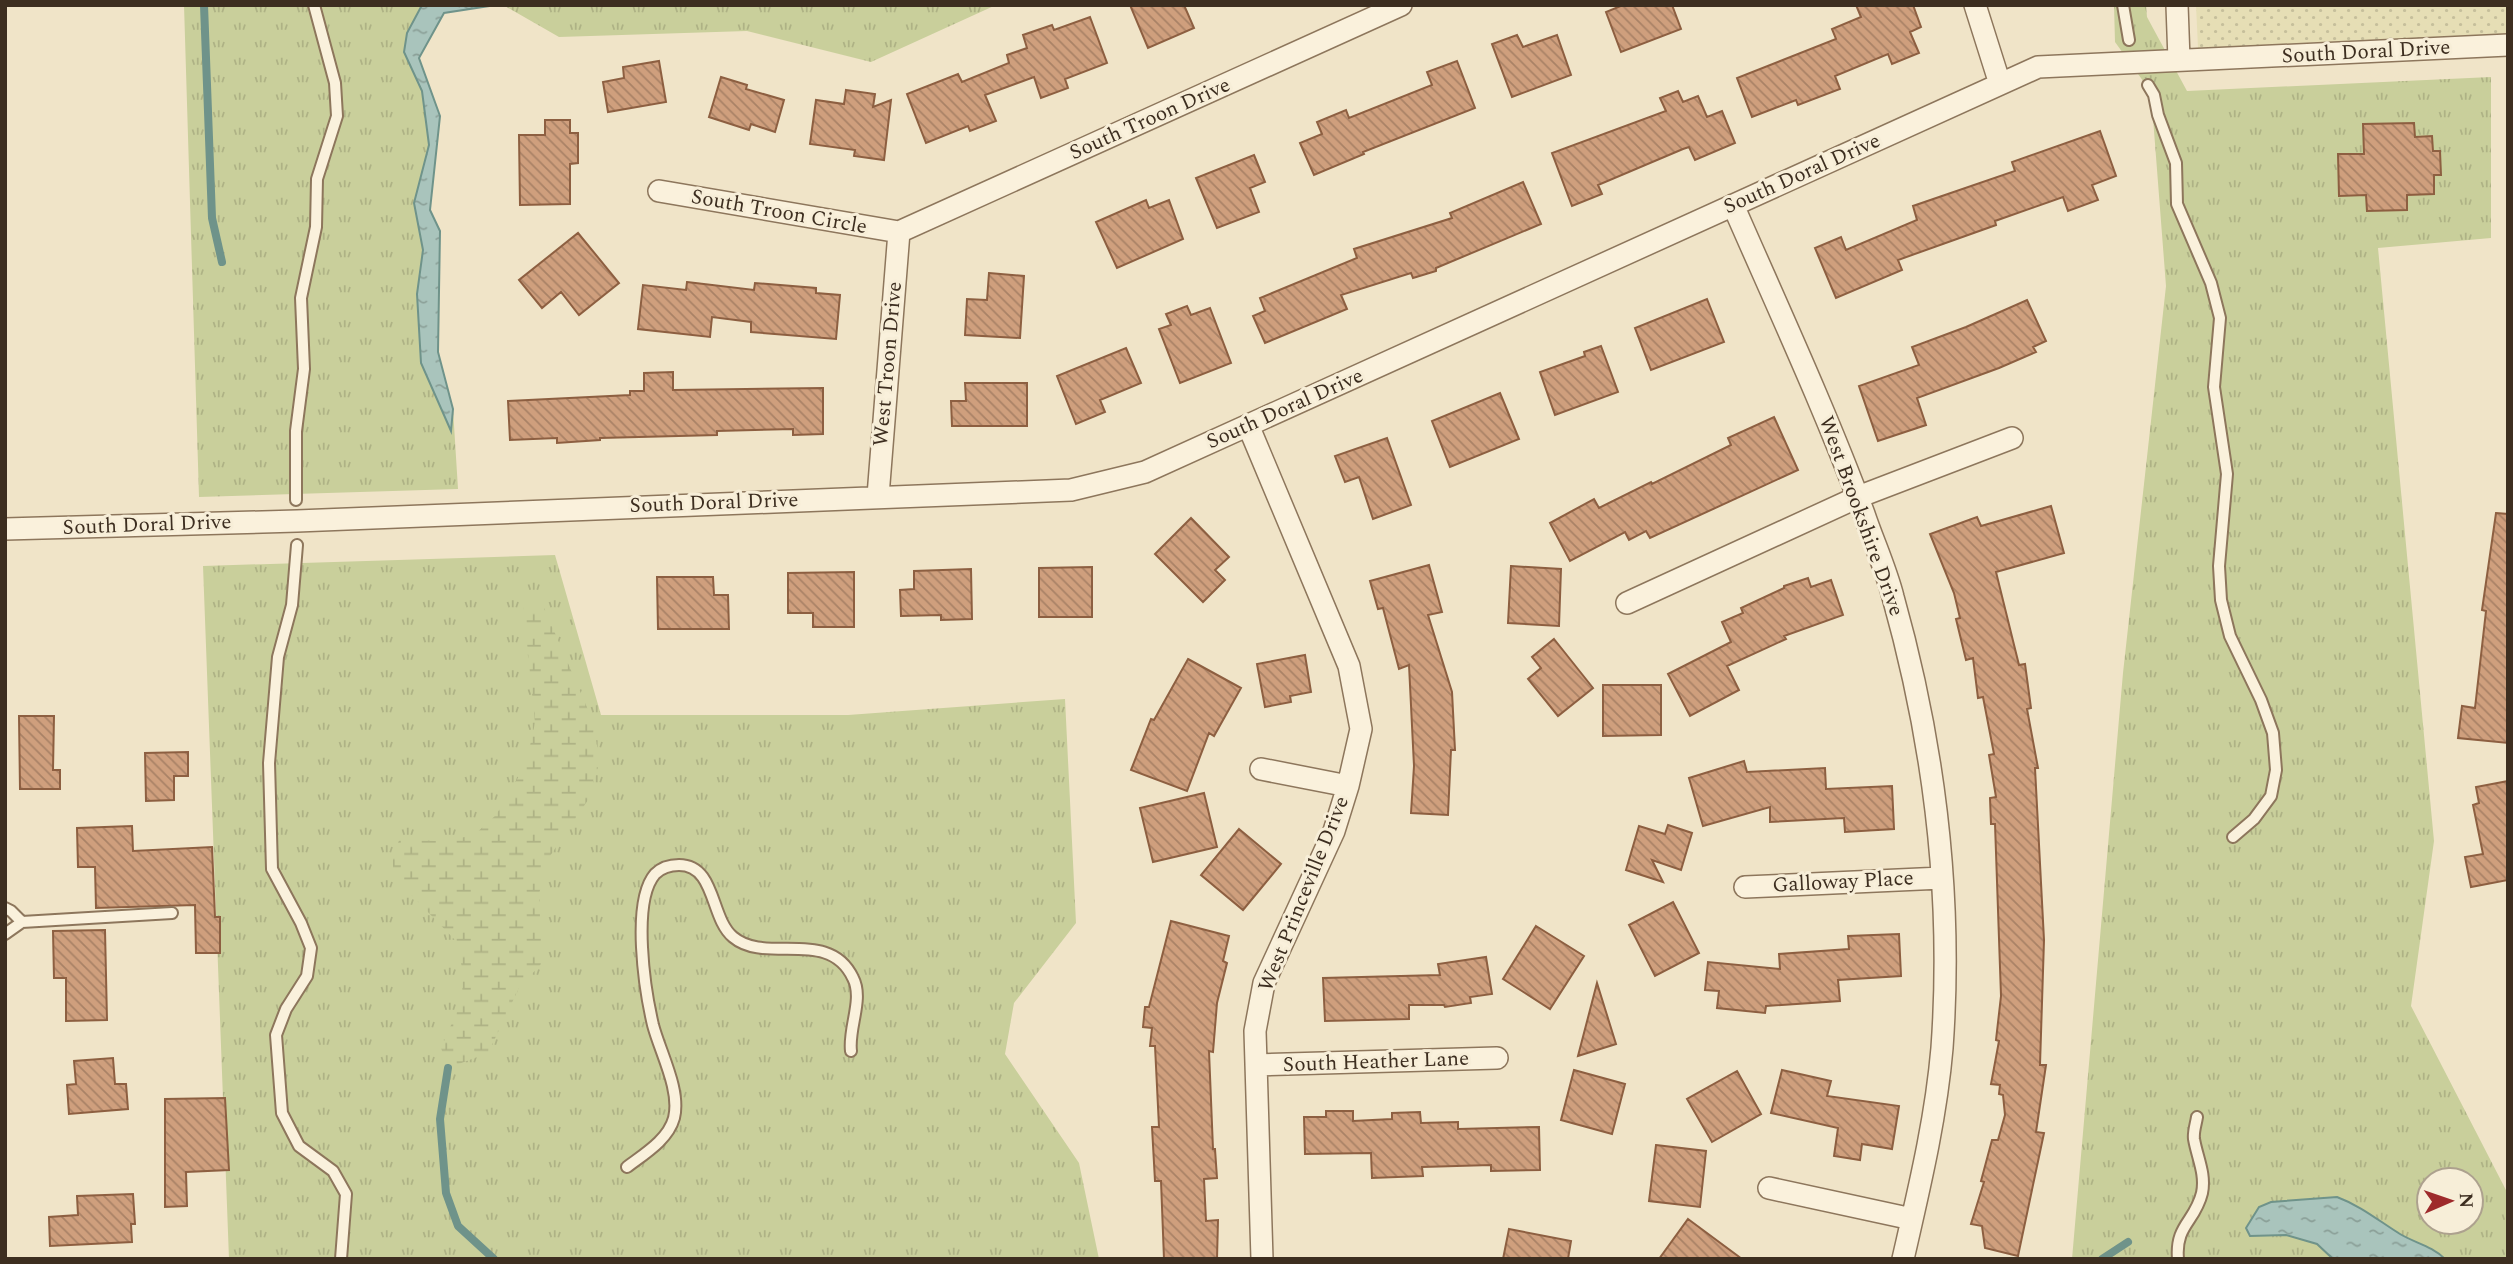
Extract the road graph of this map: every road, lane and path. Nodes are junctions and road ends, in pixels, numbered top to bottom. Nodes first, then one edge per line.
1 (314, 5) edge
2 (1401, 5) edge
3 (1975, 5) edge
4 (2123, 5) edge
5 (2177, 5) edge
6 (2129, 40) dead end
7 (2508, 45) edge
8 (2179, 60) junction
9 (2000, 84) junction
10 (2148, 85) dead end
11 (659, 191) dead end
12 (1733, 205) junction
13 (900, 232) junction
14 (1248, 425) junction
15 (2012, 438) dead end
16 (878, 496) junction
17 (1857, 497) junction
18 (296, 500) dead end
19 (5, 529) edge
20 (297, 545) dead end
21 (1627, 603) dead end
22 (1261, 769) dead end
23 (1348, 786) junction
24 (2233, 837) dead end
25 (1942, 878) junction
26 (1745, 887) dead end
27 (5, 908) edge
28 (172, 914) dead end
29 (22, 922) junction
30 (5, 934) edge
31 (851, 1051) dead end
32 (1497, 1058) dead end
33 (1256, 1065) junction
34 (2197, 1117) dead end
35 (627, 1167) dead end
36 (1769, 1188) dead end
37 (1912, 1219) junction
38 (341, 1259) edge
39 (1262, 1259) edge
40 (1903, 1259) edge
41 (2178, 1259) edge

1 - 18 lane
2 - 13 street, South Troon Drive
3 - 9 street
4 - 6 lane
5 - 8 street
7 - 8 street, South Doral Drive
8 - 9 street, South Doral Drive
9 - 12 street, South Doral Drive
10 - 24 lane
11 - 13 street, South Troon Circle
12 - 14 street, South Doral Drive
12 - 17 street, West Brookshire Drive
13 - 16 street, West Troon Drive
14 - 16 street, South Doral Drive
14 - 23 street, West Princeville Drive
15 - 17 street
16 - 19 street, South Doral Drive
17 - 21 street
17 - 25 street, West Brookshire Drive
20 - 38 lane
22 - 23 street
23 - 33 street, West Princeville Drive
25 - 26 street, Galloway Place
25 - 37 street, West Brookshire Drive
27 - 29 lane
28 - 29 lane
29 - 30 lane
31 - 35 lane
32 - 33 street, South Heather Lane
33 - 39 street, West Princeville Drive
34 - 41 lane
36 - 37 street
37 - 40 street, West Brookshire Drive

